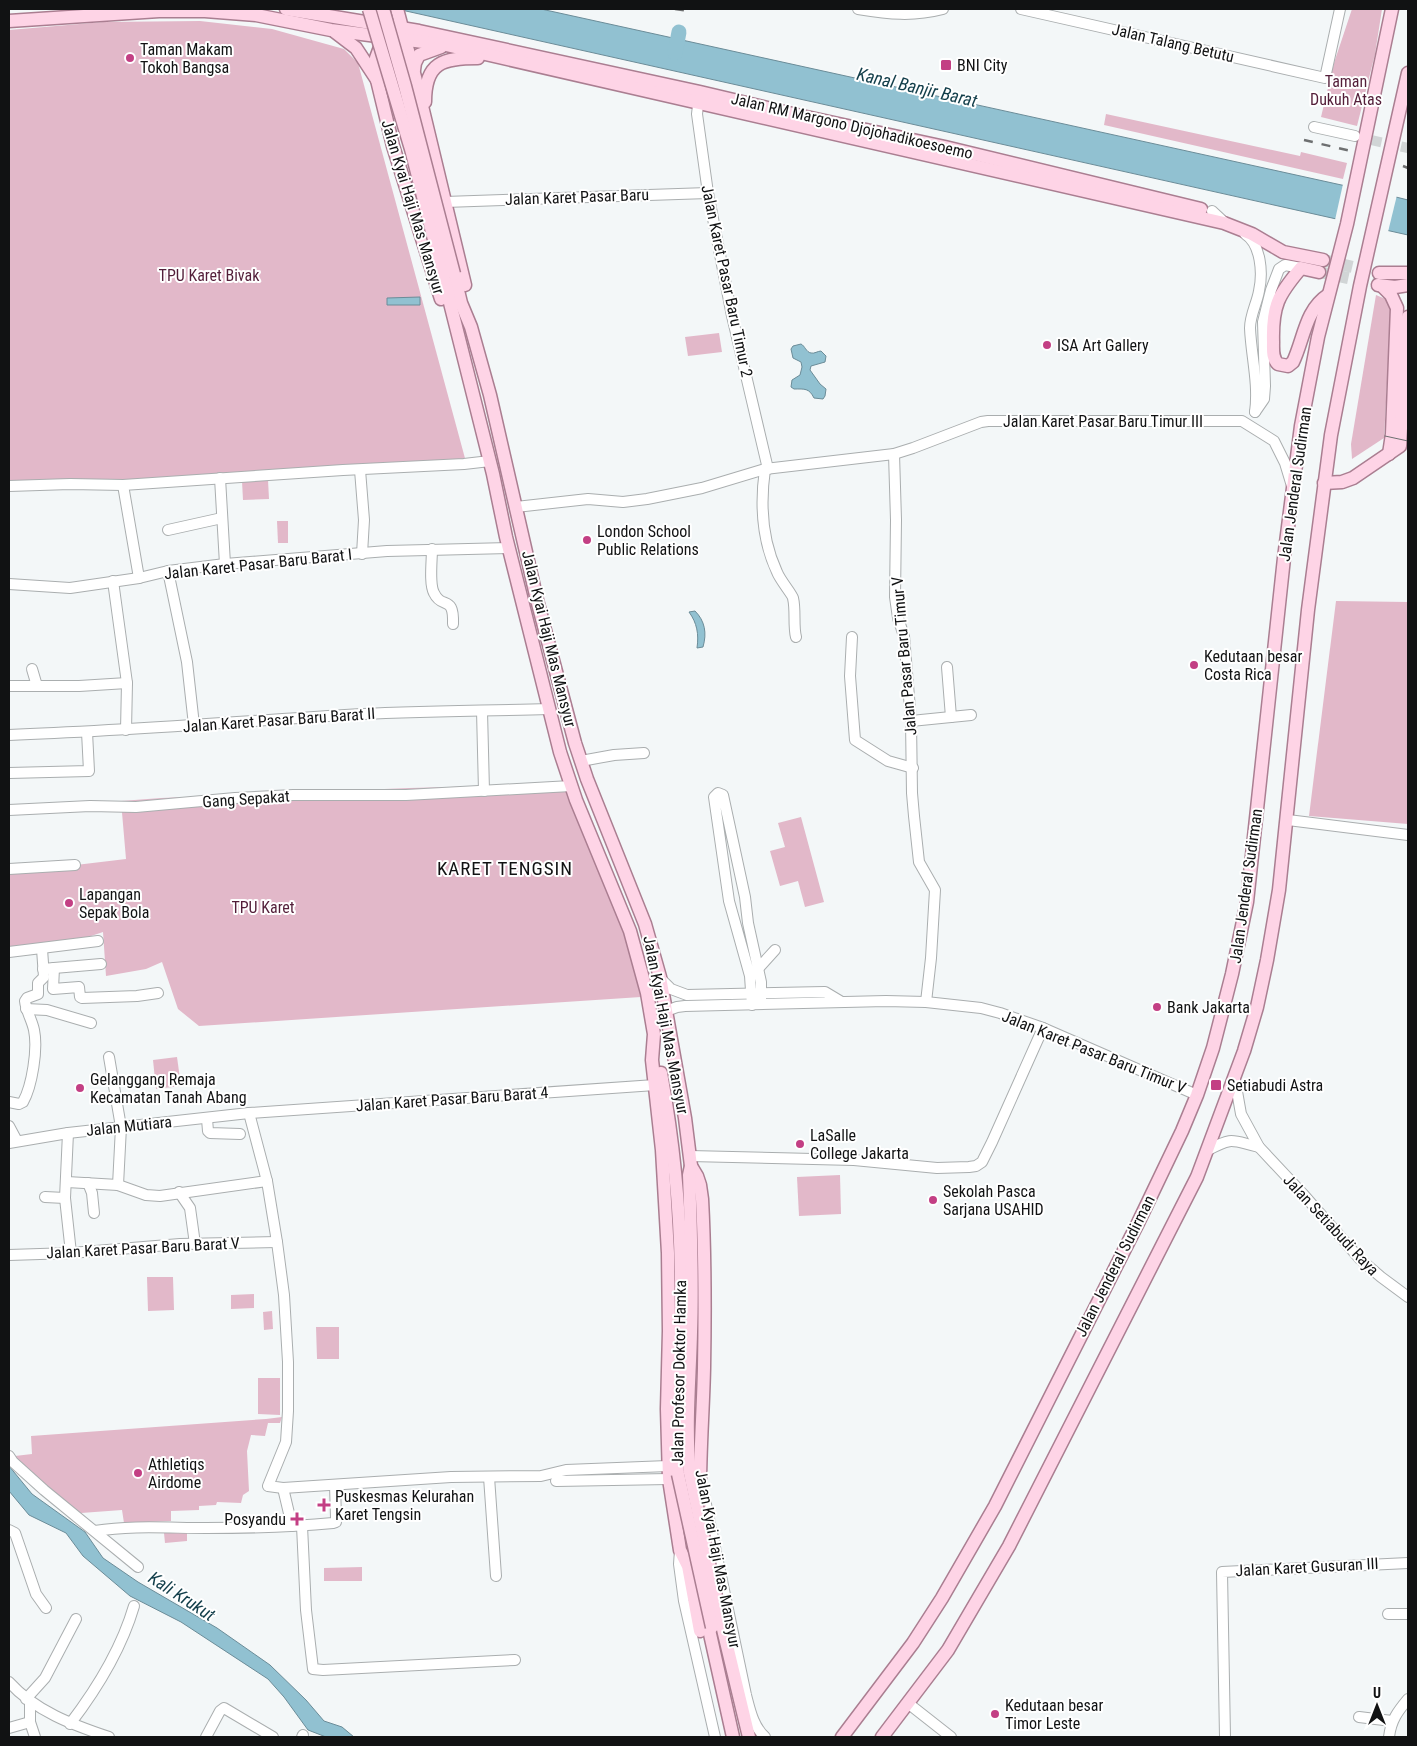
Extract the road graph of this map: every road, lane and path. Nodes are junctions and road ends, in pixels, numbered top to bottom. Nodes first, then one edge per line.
1 (286, 9) edge
2 (858, 9) edge
3 (943, 9) edge
4 (1021, 9) edge
5 (1340, 9) edge
6 (1392, 9) edge
7 (126, 11) edge
8 (111, 12) edge
9 (369, 13) edge
10 (9, 21) edge
11 (400, 24) edge
12 (331, 30) junction
13 (361, 34) junction
14 (385, 37) junction
15 (446, 45) junction
16 (501, 58) junction
17 (365, 61) junction
18 (1408, 73) edge
19 (415, 77) junction
20 (377, 80) junction
21 (699, 97) junction
22 (427, 125) junction
23 (1314, 127) dead end
24 (1355, 136) tunnel mouth
25 (393, 146) junction
26 (708, 193) junction
27 (445, 202) junction
28 (1212, 211) junction
29 (1224, 223) junction
30 (1298, 259) junction
31 (1321, 266) tunnel mouth
32 (1408, 273) edge
33 (449, 277) junction
34 (1379, 281) junction
35 (1408, 285) edge
36 (1328, 295) junction
37 (1408, 317) edge
38 (471, 327) junction
39 (465, 365) junction
40 (1255, 412) junction
41 (1242, 421) junction
42 (1401, 429) edge
43 (894, 454) junction
44 (490, 461) junction
45 (767, 469) junction
46 (360, 470) junction
47 (220, 478) junction
48 (1324, 483) junction
49 (123, 485) junction
50 (9, 486) edge
51 (1292, 488) junction
52 (516, 507) junction
53 (222, 518) junction
54 (168, 530) dead end
55 (509, 548) junction
56 (432, 549) junction
57 (362, 554) junction
58 (225, 564) junction
59 (168, 571) junction
60 (139, 578) junction
61 (113, 581) junction
62 (9, 584) edge
63 (453, 624) dead end
64 (796, 637) dead end
65 (852, 637) dead end
66 (947, 667) dead end
67 (32, 669) dead end
68 (127, 683) junction
69 (9, 686) edge
70 (38, 686) junction
71 (549, 710) junction
72 (482, 711) junction
73 (971, 715) dead end
74 (951, 717) junction
75 (912, 721) junction
76 (194, 725) junction
77 (126, 730) junction
78 (87, 732) junction
79 (9, 735) edge
80 (644, 753) dead end
81 (581, 761) junction
82 (913, 768) junction
83 (9, 774) edge
84 (571, 786) junction
85 (484, 791) junction
86 (9, 810) edge
87 (1288, 820) junction
88 (1408, 835) edge
89 (75, 865) dead end
90 (9, 869) edge
91 (745, 897) junction
92 (730, 902) junction
93 (748, 923) junction
94 (738, 927) junction
95 (98, 941) dead end
96 (42, 949) junction
97 (775, 950) dead end
98 (9, 952) edge
99 (101, 964) dead end
100 (54, 968) junction
101 (44, 969) junction
102 (754, 972) junction
103 (660, 977) junction
104 (158, 992) dead end
105 (757, 999) junction
106 (926, 1002) junction
107 (26, 1009) junction
108 (666, 1011) junction
109 (91, 1023) dead end
110 (1043, 1028) junction
111 (654, 1034) junction
112 (109, 1057) dead end
113 (1234, 1080) junction
114 (655, 1085) junction
115 (1197, 1095) junction
116 (9, 1102) edge
117 (249, 1113) junction
118 (207, 1118) junction
119 (9, 1126) edge
120 (121, 1127) junction
121 (68, 1133) junction
122 (240, 1134) dead end
123 (13, 1142) edge
124 (1258, 1147) junction
125 (1208, 1150) junction
126 (691, 1161) junction
127 (66, 1182) junction
128 (267, 1182) junction
129 (88, 1183) junction
130 (118, 1185) junction
131 (179, 1192) junction
132 (45, 1198) dead end
133 (66, 1198) junction
134 (684, 1202) junction
135 (94, 1213) dead end
136 (277, 1242) junction
137 (195, 1244) junction
138 (71, 1253) junction
139 (9, 1255) edge
140 (1408, 1297) edge
141 (9, 1456) edge
142 (668, 1466) junction
143 (700, 1469) junction
144 (489, 1478) junction
145 (669, 1479) junction
146 (556, 1481) dead end
147 (335, 1485) junction
148 (283, 1488) junction
149 (297, 1526) junction
150 (9, 1530) edge
151 (94, 1531) junction
152 (680, 1550) junction
153 (1408, 1563) edge
154 (138, 1567) dead end
155 (496, 1576) dead end
156 (134, 1606) dead end
157 (46, 1608) dead end
158 (1388, 1614) dead end
159 (1408, 1614) edge
160 (76, 1619) dead end
161 (704, 1627) junction
162 (515, 1660) dead end
163 (9, 1682) edge
164 (1408, 1699) edge
165 (28, 1700) junction
166 (909, 1704) junction
167 (1359, 1718) dead end
168 (1392, 1721) junction
169 (30, 1722) junction
170 (70, 1724) junction
171 (9, 1728) edge
172 (35, 1737) edge
173 (109, 1737) edge
174 (206, 1737) edge
175 (273, 1737) edge
176 (715, 1737) edge
177 (724, 1737) edge
178 (733, 1737) edge
179 (737, 1737) edge
180 (749, 1737) edge
181 (765, 1737) edge
182 (842, 1737) edge
183 (882, 1737) edge
184 (951, 1737) edge
185 (1226, 1737) edge
186 (1389, 1737) edge

1 - 9 main road
2 - 3 street
4 - 5 street, Jalan Talang Betutu
6 - 36 main road, Jalan Jenderal Sudirman
7 - 8 main road
7 - 12 main road
8 - 10 main road
9 - 11 main road
9 - 13 main road
9 - 33 main road, Jalan Kyai Haji Mas Mansyur, bridge
11 - 14 main road, Jalan Kyai Haji Mas Mansyur
11 - 15 main road, Jalan RM Margono Djojohadikoesoemo
11 - 19 main road, Jalan Kyai Haji Mas Mansyur
11 - 21 main road, Jalan RM Margono Djojohadikoesoemo
12 - 13 main road
12 - 17 main road
13 - 14 main road
13 - 17 main road
14 - 20 main road, Jalan Kyai Haji Mas Mansyur
15 - 16 main road, Jalan RM Margono Djojohadikoesoemo
15 - 19 main road
16 - 21 main road, Jalan RM Margono Djojohadikoesoemo
16 - 22 main road
17 - 20 main road
18 - 48 main road, Jalan Jenderal Sudirman
19 - 22 main road, Jalan Kyai Haji Mas Mansyur
19 - 25 main road
20 - 25 main road, Jalan Kyai Haji Mas Mansyur
21 - 26 street, Jalan Karet Pasar Baru Timur 2
21 - 28 main road, Jalan RM Margono Djojohadikoesoemo
21 - 29 main road, Jalan RM Margono Djojohadikoesoemo
22 - 27 main road, Jalan Kyai Haji Mas Mansyur
23 - 24 street
25 - 39 main road, Jalan Kyai Haji Mas Mansyur
26 - 27 street, Jalan Karet Pasar Baru
26 - 45 street, Jalan Karet Pasar Baru Timur 2
27 - 38 main road, Jalan Kyai Haji Mas Mansyur
28 - 29 street
28 - 30 main road, Jalan RM Margono Djojohadikoesoemo
29 - 30 main road, Jalan RM Margono Djojohadikoesoemo
29 - 40 street
30 - 31 main road
30 - 36 main road
30 - 40 street
32 - 34 main road
33 - 38 main road, Jalan Kyai Haji Mas Mansyur
33 - 39 main road, Jalan Kyai Haji Mas Mansyur
34 - 35 main road
34 - 42 main road
36 - 51 main road, Jalan Jenderal Sudirman
37 - 42 main road
38 - 52 main road, Jalan Kyai Haji Mas Mansyur
39 - 44 main road, Jalan Kyai Haji Mas Mansyur
40 - 41 street
41 - 43 street, Jalan Karet Pasar Baru Timur III
41 - 51 street
42 - 48 main road
43 - 45 street, Jalan Karet Pasar Baru Timur III
43 - 75 street, Jalan Pasar Baru Timur V
44 - 46 street
44 - 55 main road, Jalan Kyai Haji Mas Mansyur
45 - 52 street, Jalan Karet Pasar Baru Timur III
45 - 64 street, Jalan Karet Pasar Baru Timur 2
46 - 47 street
46 - 57 street
47 - 49 street
47 - 53 street
48 - 87 main road, Jalan Jenderal Sudirman
49 - 50 street
49 - 60 street
51 - 115 main road, Jalan Jenderal Sudirman
52 - 81 main road, Jalan Kyai Haji Mas Mansyur
53 - 54 street
53 - 58 street
55 - 56 street, Jalan Karet Pasar Baru Barat I
55 - 71 main road, Jalan Kyai Haji Mas Mansyur
56 - 57 street, Jalan Karet Pasar Baru Barat I
56 - 63 street
57 - 58 street, Jalan Karet Pasar Baru Barat I
58 - 59 street, Jalan Karet Pasar Baru Barat I
59 - 60 street, Jalan Karet Pasar Baru Barat I
59 - 76 street
60 - 61 street, Jalan Karet Pasar Baru Barat I
61 - 62 street, Jalan Karet Pasar Baru Barat I
61 - 68 street
65 - 82 street
66 - 74 street
67 - 70 street
68 - 70 street
68 - 77 street
69 - 70 street
71 - 72 street, Jalan Karet Pasar Baru Barat II
71 - 84 main road, Jalan Kyai Haji Mas Mansyur
72 - 76 street, Jalan Karet Pasar Baru Barat II
72 - 85 street
73 - 74 street
74 - 75 street
75 - 82 street, Jalan Pasar Baru Timur V
76 - 77 street, Jalan Karet Pasar Baru Barat II
77 - 78 street, Jalan Karet Pasar Baru Barat II
78 - 79 street, Jalan Karet Pasar Baru Barat II
78 - 83 street
80 - 81 street
81 - 103 main road, Jalan Kyai Haji Mas Mansyur
82 - 106 street, Jalan Pasar Baru Timur V
84 - 85 street, Gang Sepakat
84 - 111 main road, Jalan Kyai Haji Mas Mansyur
85 - 86 street, Gang Sepakat
87 - 88 street
87 - 113 main road, Jalan Jenderal Sudirman
89 - 90 street
91 - 92 street
91 - 92 street
91 - 93 street
92 - 94 street
93 - 94 street
93 - 102 street
94 - 102 street
95 - 96 street
96 - 98 street
96 - 101 street
97 - 102 street
99 - 100 street
100 - 101 street
100 - 104 street
101 - 107 street
102 - 105 street
103 - 105 street, Jalan Karet Pasar Baru Timur V
103 - 108 main road, Jalan Kyai Haji Mas Mansyur
105 - 106 street, Jalan Karet Pasar Baru Timur V
105 - 108 street, Jalan Karet Pasar Baru Timur V
106 - 110 street, Jalan Karet Pasar Baru Timur V
107 - 109 street
107 - 116 street
108 - 126 main road, Jalan Kyai Haji Mas Mansyur
110 - 115 street, Jalan Karet Pasar Baru Timur V
110 - 126 street
111 - 114 main road, Jalan Kyai Haji Mas Mansyur
111 - 134 main road, Jalan Profesor Doktor Hamka
112 - 120 street
113 - 124 street, Jalan Setiabudi Raya
113 - 125 main road, Jalan Jenderal Sudirman
114 - 117 street, Jalan Karet Pasar Baru Barat 4
114 - 142 main road, Jalan Kyai Haji Mas Mansyur
115 - 182 main road, Jalan Jenderal Sudirman
117 - 118 street, Jalan Mutiara
117 - 128 street
118 - 120 street, Jalan Mutiara
118 - 122 street
119 - 123 street
120 - 121 street, Jalan Mutiara
120 - 130 street
121 - 123 street, Jalan Mutiara
121 - 127 street
124 - 125 street
124 - 140 street, Jalan Setiabudi Raya
125 - 166 main road, Jalan Jenderal Sudirman
126 - 134 main road, Jalan Profesor Doktor Hamka
126 - 143 main road, Jalan Kyai Haji Mas Mansyur
127 - 129 street
127 - 133 street
128 - 131 street
128 - 136 street
129 - 130 street
129 - 135 street
130 - 131 street
131 - 137 street
132 - 133 street
133 - 138 street
134 - 179 main road, Jalan Profesor Doktor Hamka, bridge
134 - 180 main road, Jalan Profesor Doktor Hamka, bridge
136 - 137 street, Jalan Karet Pasar Baru Barat V
136 - 148 street
137 - 138 street, Jalan Karet Pasar Baru Barat V
138 - 139 street, Jalan Karet Pasar Baru Barat V
141 - 151 street
142 - 144 street
142 - 145 main road, Jalan Kyai Haji Mas Mansyur
143 - 161 main road
143 - 181 street, Jalan Kyai Haji Mas Mansyur
144 - 147 street
144 - 155 street
145 - 146 street
145 - 152 main road, Jalan Kyai Haji Mas Mansyur
147 - 148 street
147 - 149 street
148 - 149 street
149 - 151 street
149 - 162 street
150 - 157 street
151 - 154 street
152 - 161 main road
152 - 176 street, Jalan Kyai Haji Mas Mansyur
153 - 185 street, Jalan Karet Gusuran III
156 - 170 street
158 - 159 street
160 - 165 street
161 - 177 main road
161 - 178 main road
163 - 165 street
164 - 168 street
165 - 169 street
165 - 170 street
166 - 183 main road, Jalan Jenderal Sudirman
166 - 184 street
167 - 168 street
168 - 186 street
169 - 171 street
169 - 172 street
170 - 173 street
174 - 175 street

